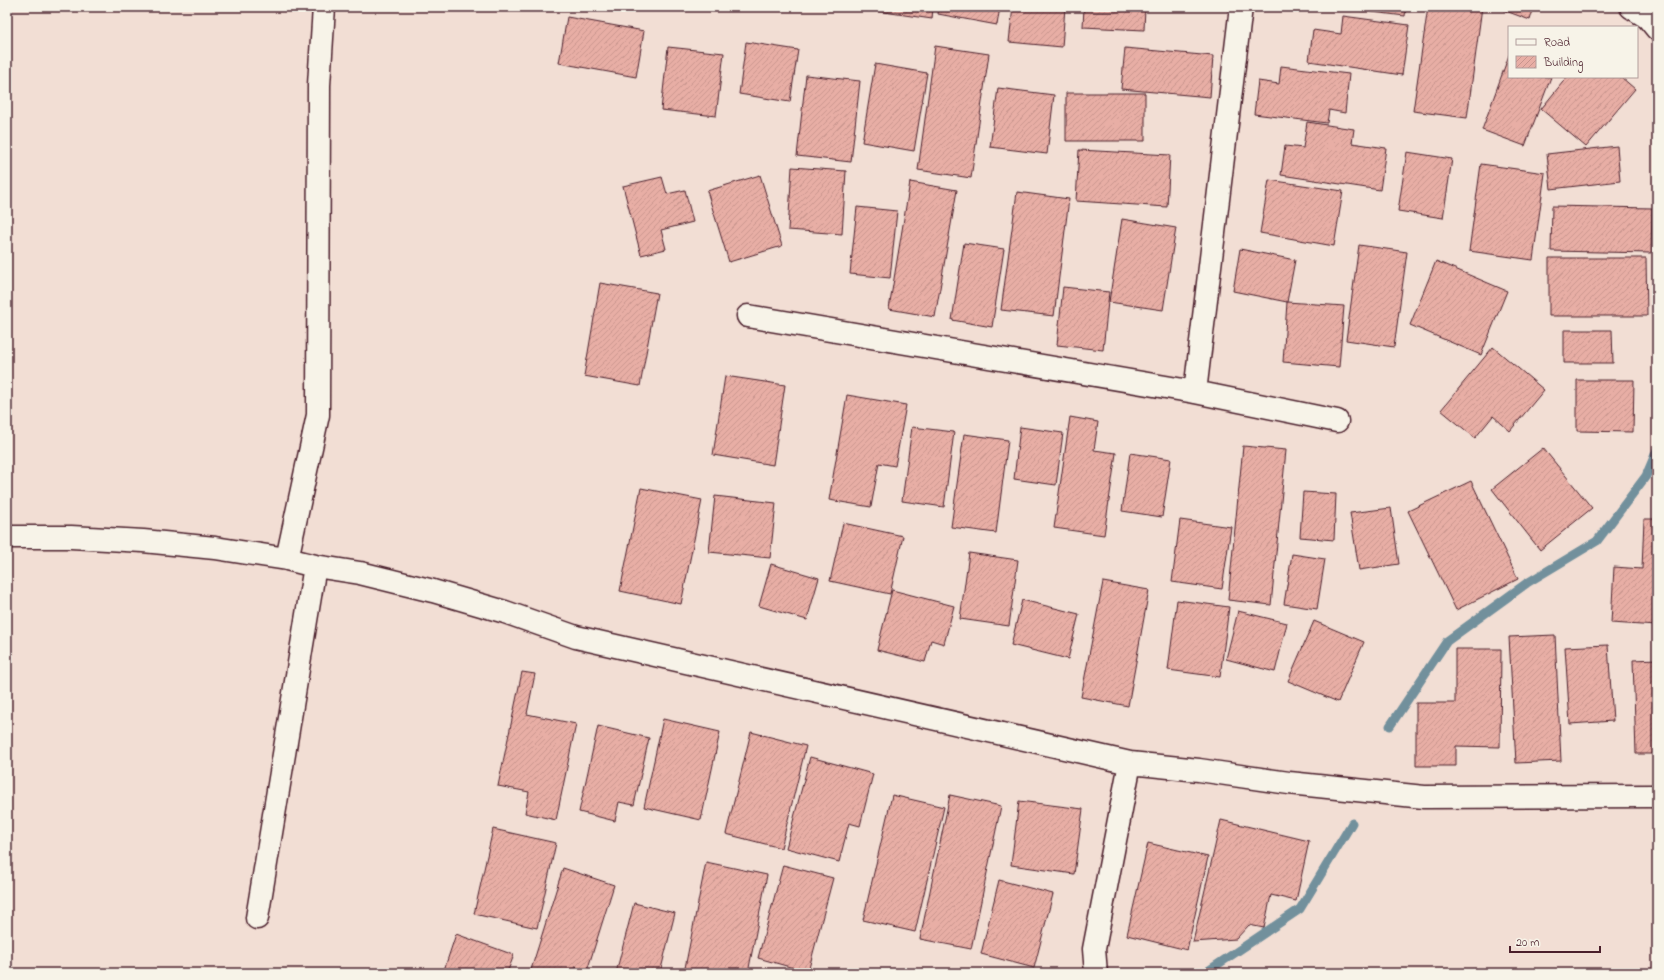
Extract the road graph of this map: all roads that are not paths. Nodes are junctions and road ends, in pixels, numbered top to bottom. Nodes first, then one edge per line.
1 (324, 7) edge
2 (1241, 7) edge
3 (1631, 7) edge
4 (1657, 29) edge
5 (748, 316) dead end
6 (1195, 392) junction
7 (1337, 421) dead end
8 (7, 537) edge
9 (287, 559) junction
10 (315, 566) junction
11 (1130, 763) junction
12 (1657, 796) edge
13 (257, 918) dead end
14 (1096, 973) edge

1 - 9 street
2 - 6 street
3 - 4 street
5 - 6 street
6 - 7 street
8 - 9 street
9 - 10 street
10 - 11 street
10 - 13 street
11 - 12 street
11 - 14 street

